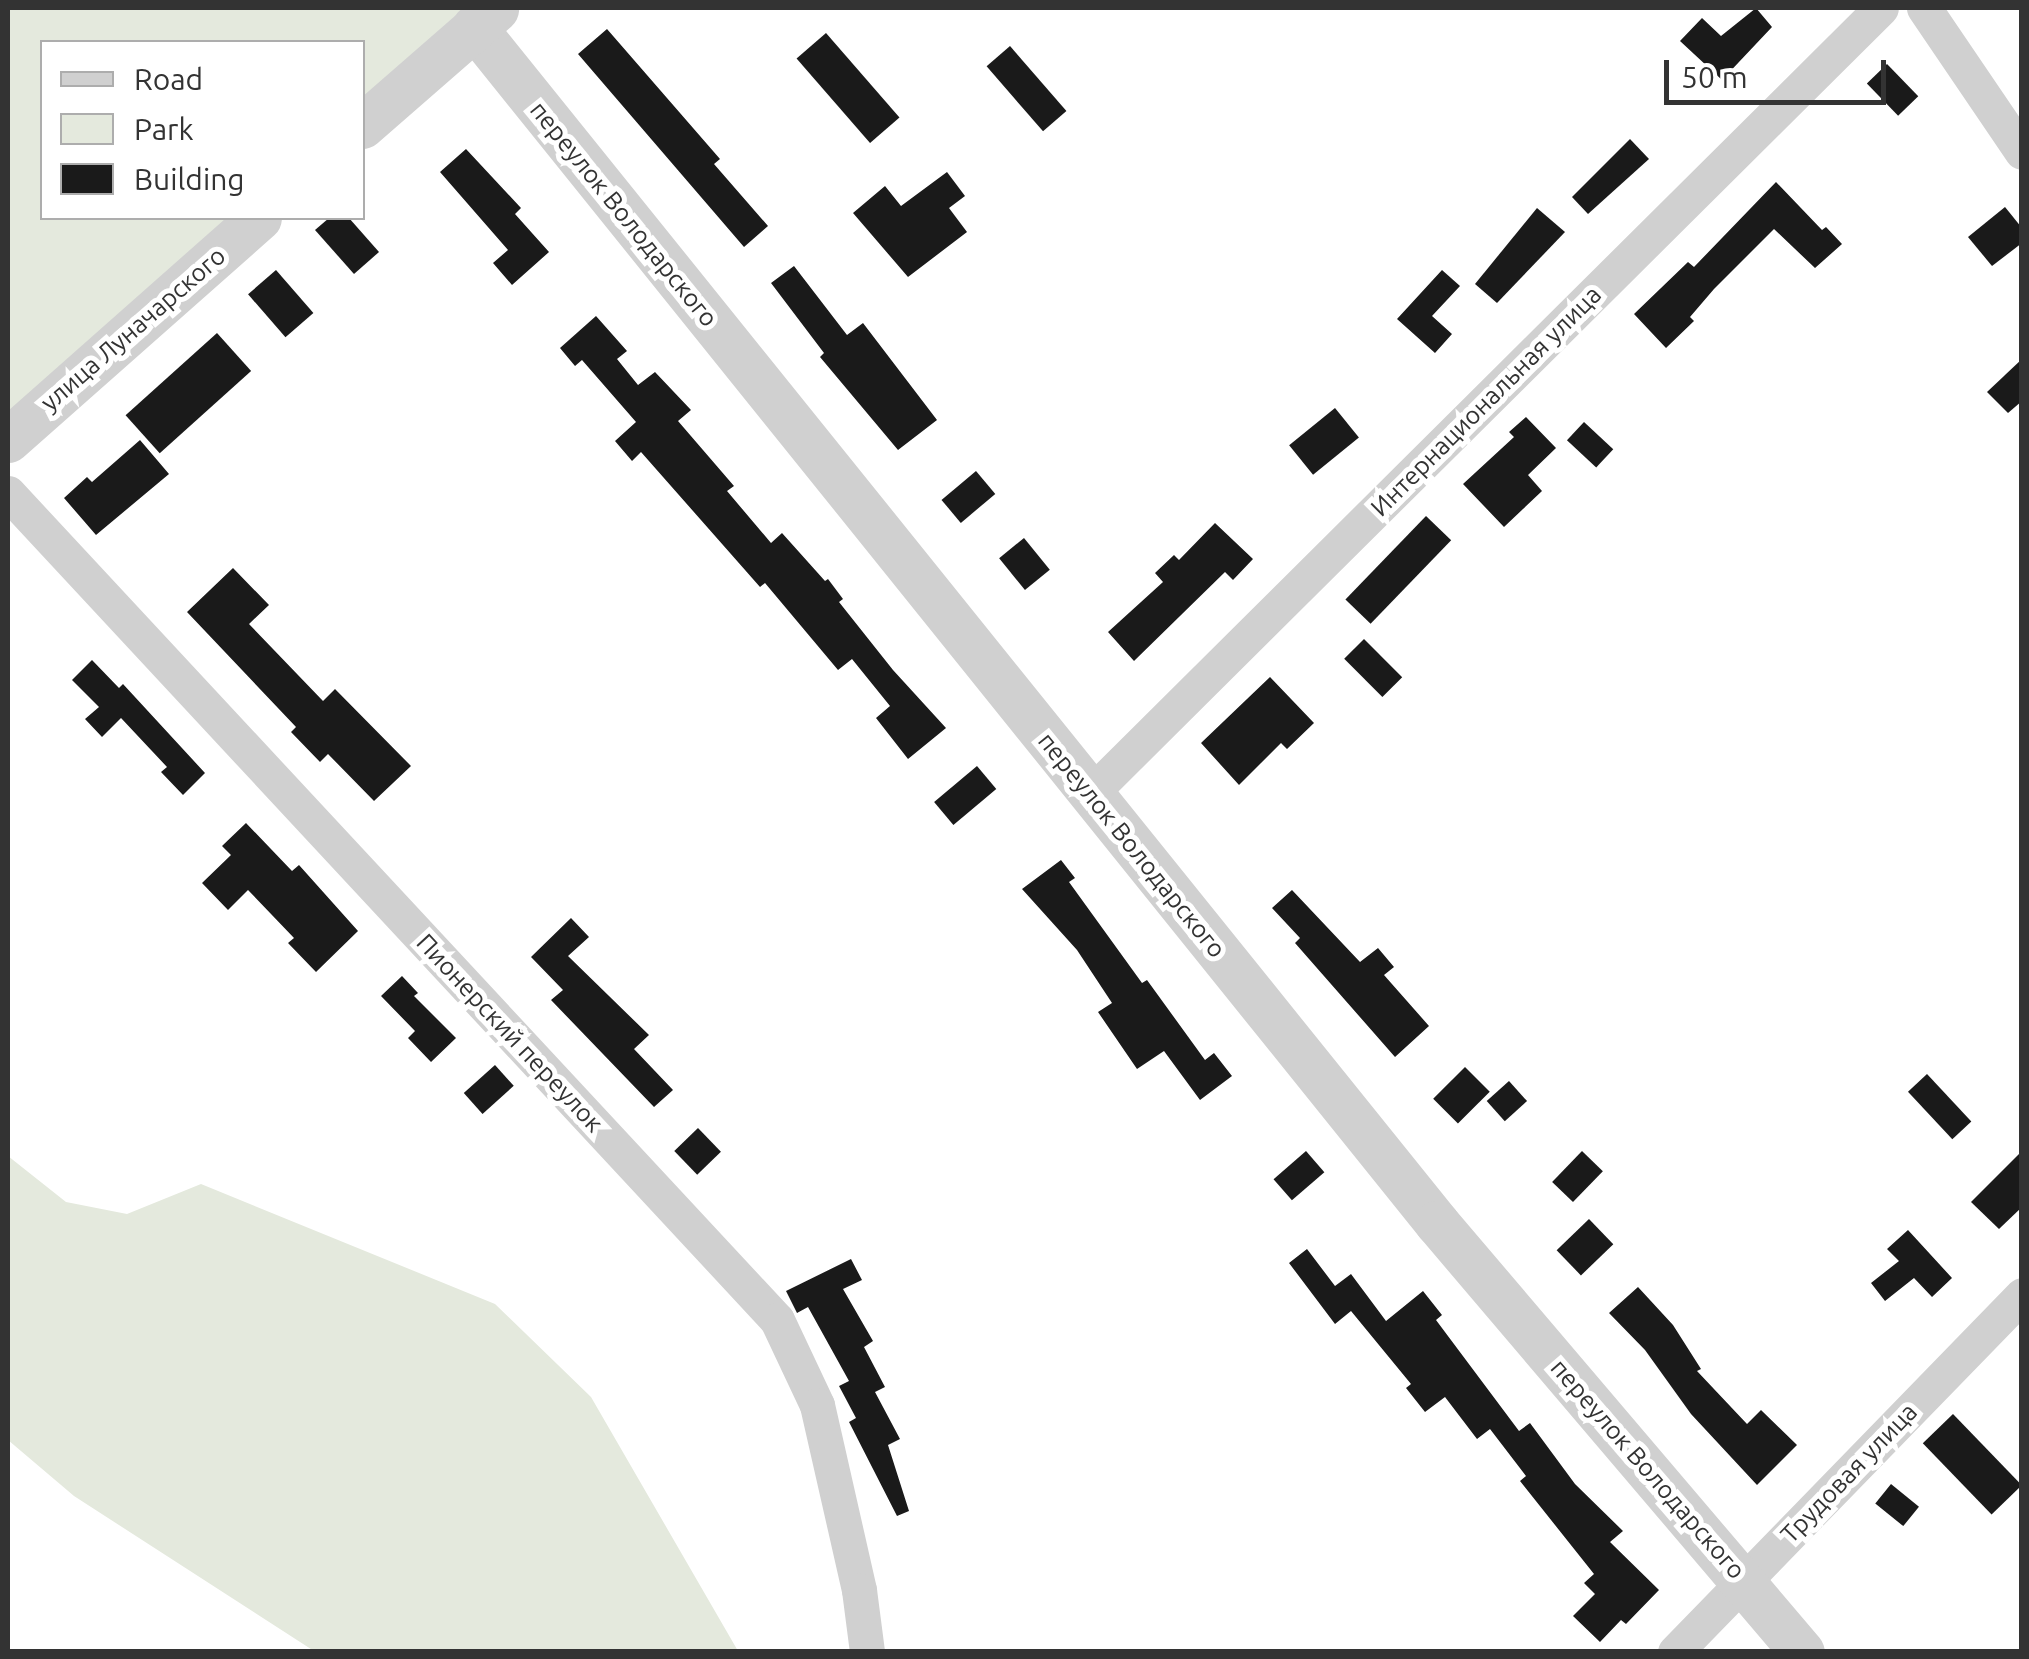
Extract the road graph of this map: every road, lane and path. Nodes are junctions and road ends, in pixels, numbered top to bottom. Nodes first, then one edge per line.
1 (1881, 8) edge
2 (1924, 8) edge
3 (486, 17) edge
4 (365, 123) edge
5 (2022, 152) edge
6 (257, 220) edge
7 (8, 440) edge
8 (8, 493) edge
9 (1090, 794) junction
10 (2022, 1295) edge
11 (1744, 1581) junction
12 (867, 1652) edge
13 (1675, 1652) edge
14 (1802, 1652) edge

1 - 9 street, Интернациональная улица
2 - 5 street
3 - 4 street
3 - 9 street, переулок Володарского
6 - 7 street, улица Луначарского
8 - 12 street, Пионерский переулок
9 - 11 street, переулок Володарского
10 - 11 street, Трудовая улица
11 - 13 street, Трудовая улица
11 - 14 street, переулок Володарского

